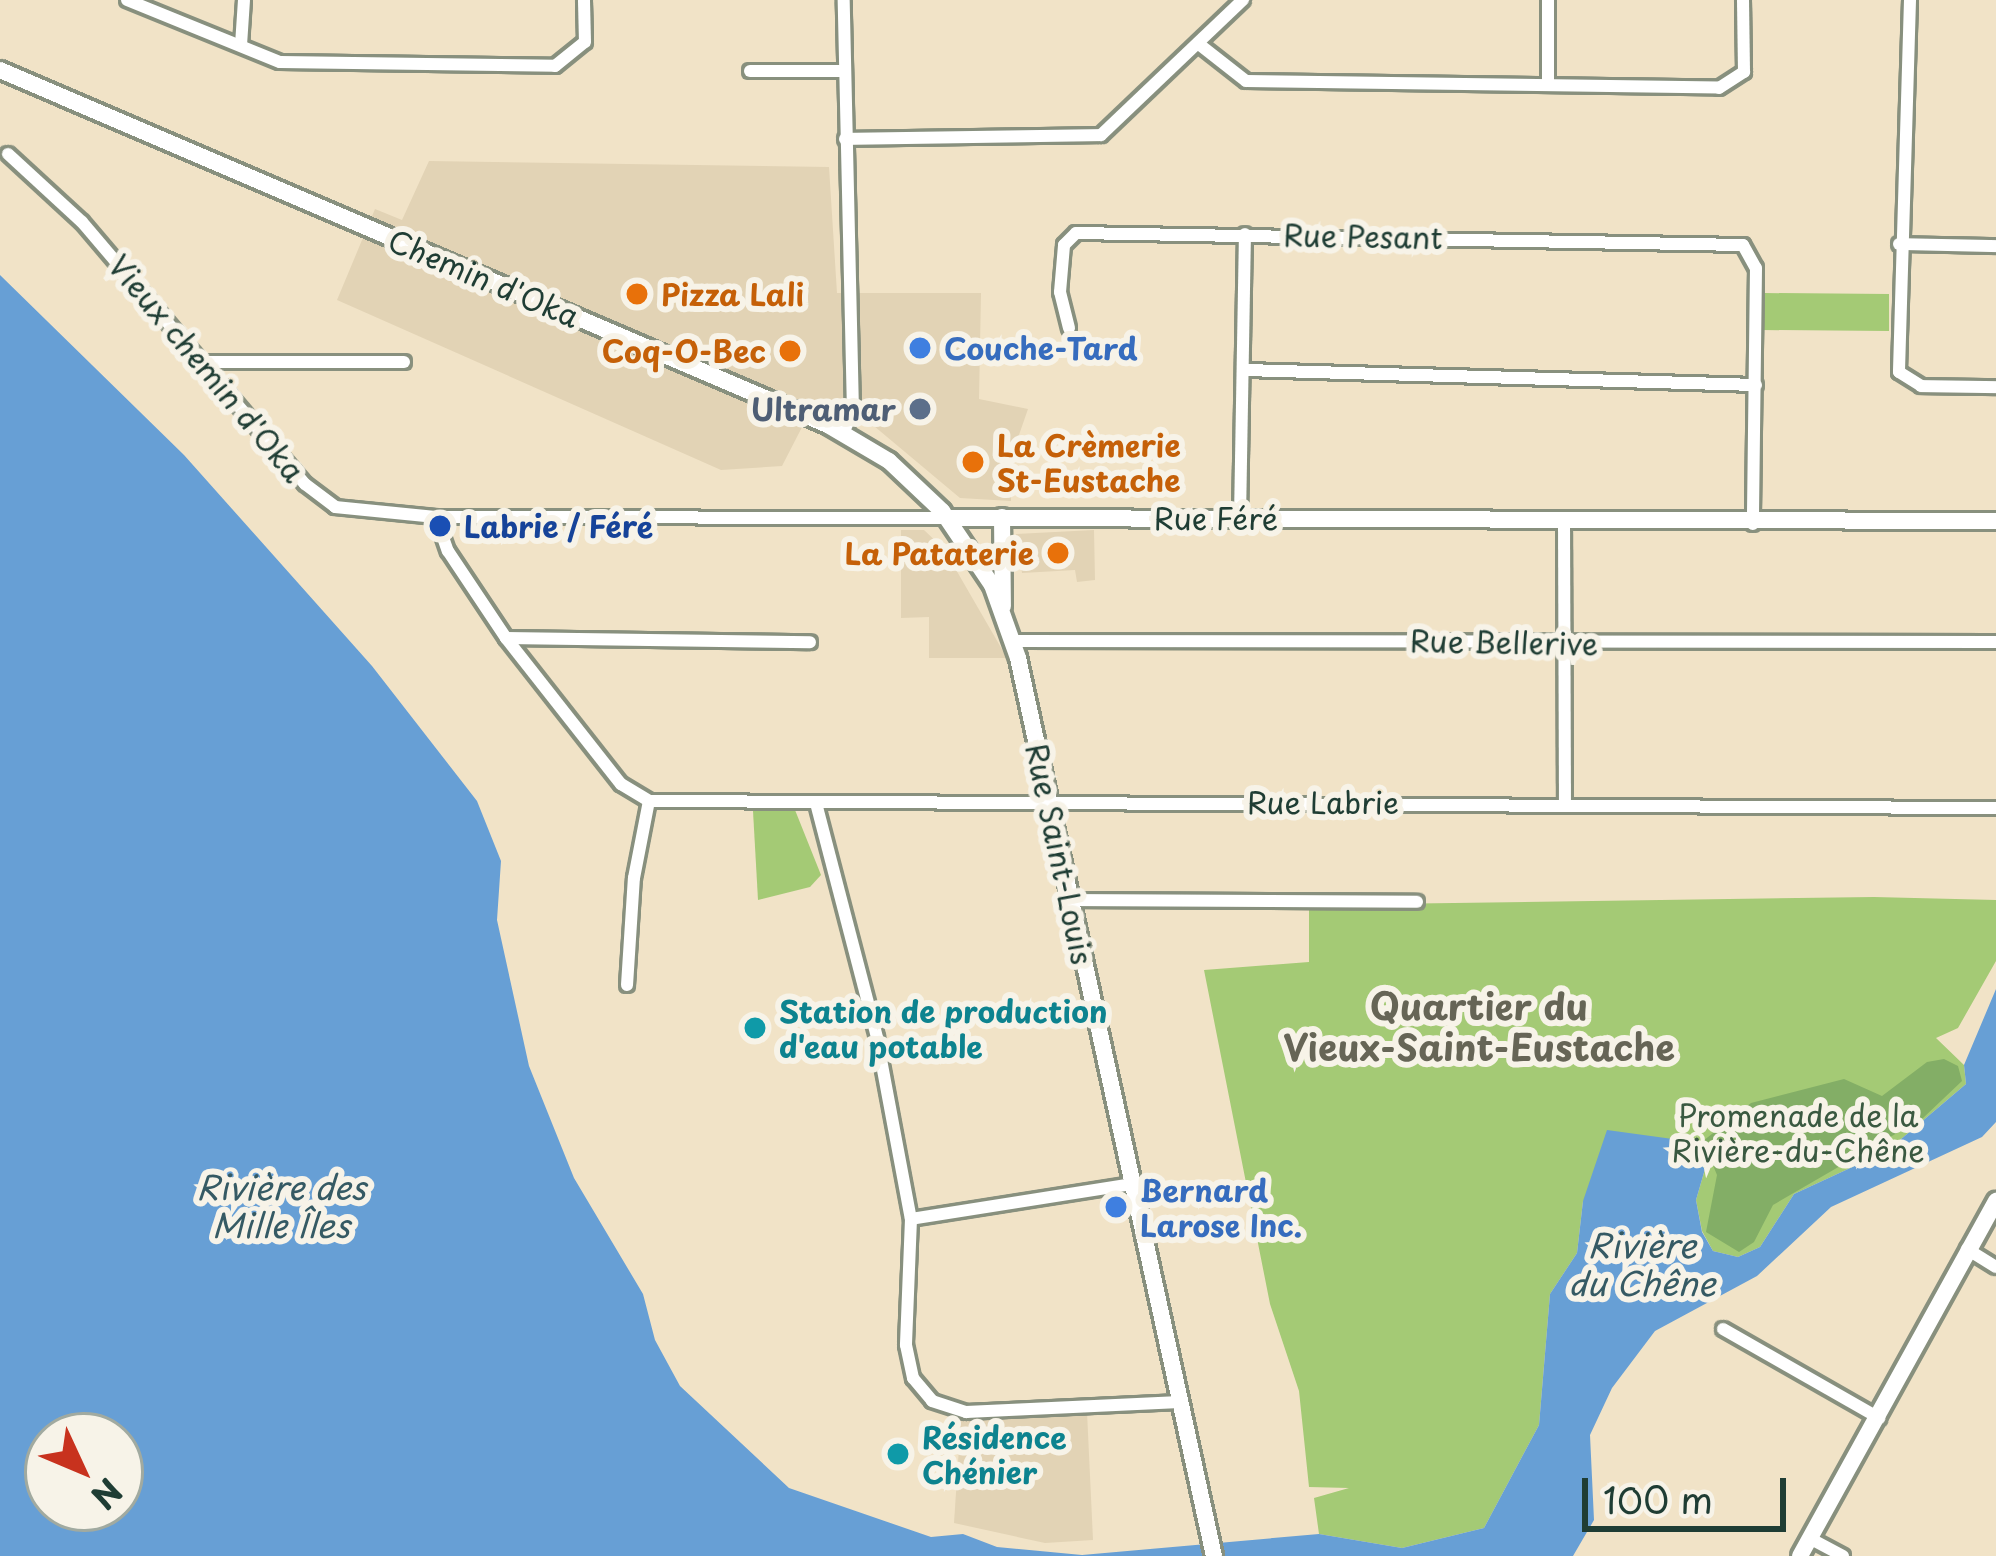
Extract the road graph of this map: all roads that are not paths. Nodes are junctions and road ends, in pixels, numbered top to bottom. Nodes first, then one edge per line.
1 (127, 0) edge
2 (244, 0) edge
3 (584, 0) edge
4 (844, 0) edge
5 (1243, 0) edge
6 (1548, 0) edge
7 (1743, 0) edge
8 (1910, 0) edge
9 (241, 45) junction
10 (1200, 45) junction
11 (0, 70) edge
12 (751, 70) dead end
13 (843, 70) junction
14 (1548, 84) junction
15 (845, 139) junction
16 (8, 154) dead end
17 (1245, 234) junction
18 (1898, 244) junction
19 (1996, 246) edge
20 (1069, 328) dead end
21 (201, 362) junction
22 (404, 362) dead end
23 (1245, 370) junction
24 (1756, 385) junction
25 (1996, 386) edge
26 (843, 433) junction
27 (436, 517) junction
28 (948, 518) junction
29 (1002, 518) junction
30 (1240, 518) junction
31 (1996, 521) edge
32 (1564, 522) junction
33 (1753, 524) junction
34 (1002, 609) junction
35 (506, 638) junction
36 (1013, 641) junction
37 (809, 642) dead end
38 (1996, 642) edge
39 (1567, 644) junction
40 (650, 801) junction
41 (1565, 801) junction
42 (1048, 802) junction
43 (816, 803) junction
44 (1996, 808) edge
45 (1070, 900) junction
46 (1417, 902) dead end
47 (627, 985) dead end
48 (1133, 1184) junction
49 (1996, 1201) edge
50 (911, 1219) junction
51 (1967, 1249) junction
52 (1996, 1268) edge
53 (1723, 1329) dead end
54 (1180, 1402) junction
55 (1880, 1419) junction
56 (1813, 1540) junction
57 (1213, 1548) edge
58 (1800, 1556) edge
59 (1843, 1556) edge

1 - 9 street
2 - 9 street
3 - 9 street
4 - 13 street
5 - 10 street
6 - 14 street
7 - 14 street
8 - 18 street
10 - 14 street
10 - 15 street
11 - 26 main road, Chemin d'Oka
12 - 13 street
13 - 15 street
15 - 26 street
16 - 21 street, Vieux chemin d'Oka
17 - 20 street, Rue Pesant
17 - 23 street
17 - 24 street, Rue Pesant
18 - 19 street
18 - 25 street
21 - 22 street
21 - 27 street, Vieux chemin d'Oka
23 - 24 street
23 - 30 street
24 - 33 street
26 - 28 main road, Chemin d'Oka
27 - 28 street, Rue Féré
27 - 35 street
28 - 29 main road, Rue Féré
28 - 34 main road, Rue Saint-Louis
29 - 30 main road, Rue Féré
29 - 34 main road
30 - 32 main road, Rue Féré
31 - 33 main road, Rue Féré
32 - 33 main road, Rue Féré
32 - 39 street
34 - 36 main road, Rue Saint-Louis
35 - 37 street
35 - 40 street
36 - 39 street, Rue Bellerive
36 - 42 main road, Rue Saint-Louis
38 - 39 street, Rue Bellerive
39 - 41 street
40 - 43 street, Rue Labrie
40 - 47 street
41 - 42 street, Rue Labrie
41 - 44 street, Rue Labrie
42 - 43 street, Rue Labrie
42 - 45 main road, Rue Saint-Louis
43 - 50 street
45 - 46 street
45 - 48 main road, Rue Saint-Louis
48 - 50 street
48 - 54 main road, Rue Saint-Louis
49 - 51 main road
50 - 54 street
51 - 52 street
51 - 55 main road
53 - 55 street
54 - 57 main road, Rue Saint-Louis
55 - 56 main road
56 - 58 main road
56 - 59 street

